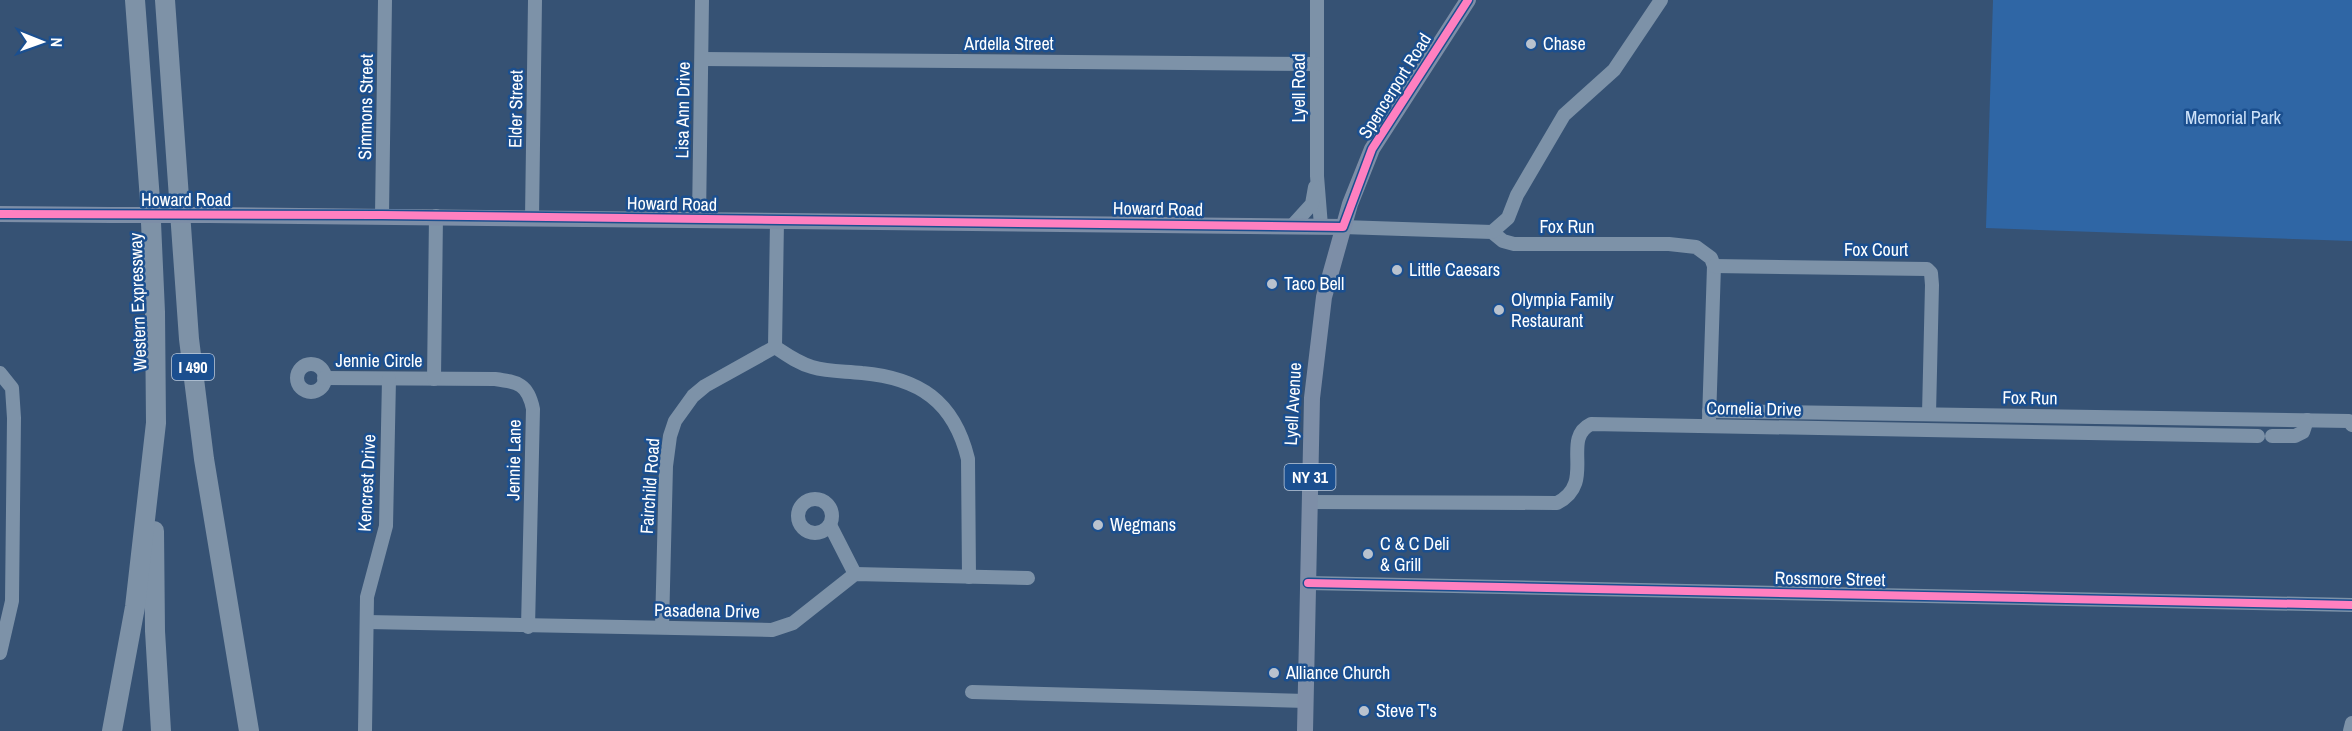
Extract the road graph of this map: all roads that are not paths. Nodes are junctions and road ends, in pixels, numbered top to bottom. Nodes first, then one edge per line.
1 (135, 0) edge
2 (165, 0) edge
3 (386, 0) edge
4 (535, 0) edge
5 (702, 0) edge
6 (1317, 0) edge
7 (1468, 0) edge
8 (1661, 0) edge
9 (702, 59) junction
10 (1316, 64) junction
11 (1317, 176) junction
12 (0, 214) edge
13 (382, 215) junction
14 (436, 216) junction
15 (532, 218) junction
16 (699, 220) junction
17 (777, 221) junction
18 (1292, 226) junction
19 (1320, 226) junction
20 (1343, 227) junction
21 (1492, 232) junction
22 (1714, 267) junction
23 (775, 347) junction
24 (0, 373) edge
25 (324, 378) dead end
26 (389, 379) junction
27 (434, 379) junction
28 (1709, 411) junction
29 (1929, 414) junction
30 (2307, 420) junction
31 (156, 423) junction
32 (2351, 423) edge
33 (1709, 426) junction
34 (1310, 502) junction
35 (830, 525) dead end
36 (855, 574) junction
37 (969, 577) junction
38 (1028, 578) dead end
39 (1308, 583) junction
40 (2352, 605) edge
41 (366, 622) junction
42 (528, 627) junction
43 (662, 627) junction
44 (0, 652) edge
45 (972, 692) dead end
46 (1306, 700) junction
47 (2352, 723) edge
48 (112, 731) edge
49 (161, 731) edge
50 (249, 731) edge
51 (365, 731) edge
52 (1305, 731) edge
53 (2350, 731) edge

1 - 31 highway, Western Expressway / I 490
2 - 50 highway, I 490
3 - 13 street, Simmons Street
4 - 15 street, Elder Street
5 - 9 street, Lisa Ann Drive
6 - 10 street, Lyell Road
7 - 20 main road, Spencerport Road / NY 31
8 - 21 street
9 - 10 street, Ardella Street
9 - 16 street, Lisa Ann Drive
10 - 11 street, Lyell Road
11 - 18 street, Lyell Road
11 - 19 street, Lyell Road
12 - 13 main road, Howard Road, bridge
13 - 14 main road, Howard Road
14 - 15 main road, Howard Road
14 - 27 street
15 - 16 main road, Howard Road
16 - 17 main road, Howard Road
17 - 18 main road, Howard Road
17 - 23 street
18 - 19 main road, Howard Road
19 - 20 main road, Howard Road
20 - 21 street, Fox Run
20 - 34 main road, Lyell Avenue / NY 31
21 - 22 street, Fox Run
22 - 28 street
22 - 29 street, Fox Court
23 - 37 street
23 - 43 street, Fairchild Road
24 - 44 street
25 - 26 street, Jennie Circle
26 - 27 street, Jennie Circle
26 - 41 street, Kencrest Drive
27 - 42 street, Jennie Lane
28 - 29 street, Fox Run
28 - 33 street
29 - 30 street, Fox Run
30 - 32 street, Fox Run
30 - 33 street, Cornelia Drive
31 - 48 highway, Western Expressway / I 490
31 - 49 highway
33 - 34 street, Cornelia Drive
34 - 39 main road, Lyell Avenue / NY 31
35 - 36 street
36 - 37 street
36 - 43 street, Pasadena Drive
37 - 38 street
39 - 40 street, Rossmore Street
39 - 46 main road, Lyell Avenue / NY 31
41 - 42 street, Pasadena Drive
41 - 51 street, Kencrest Drive
42 - 43 street, Pasadena Drive
45 - 46 street
46 - 52 main road, Lyell Avenue / NY 31
47 - 53 street

